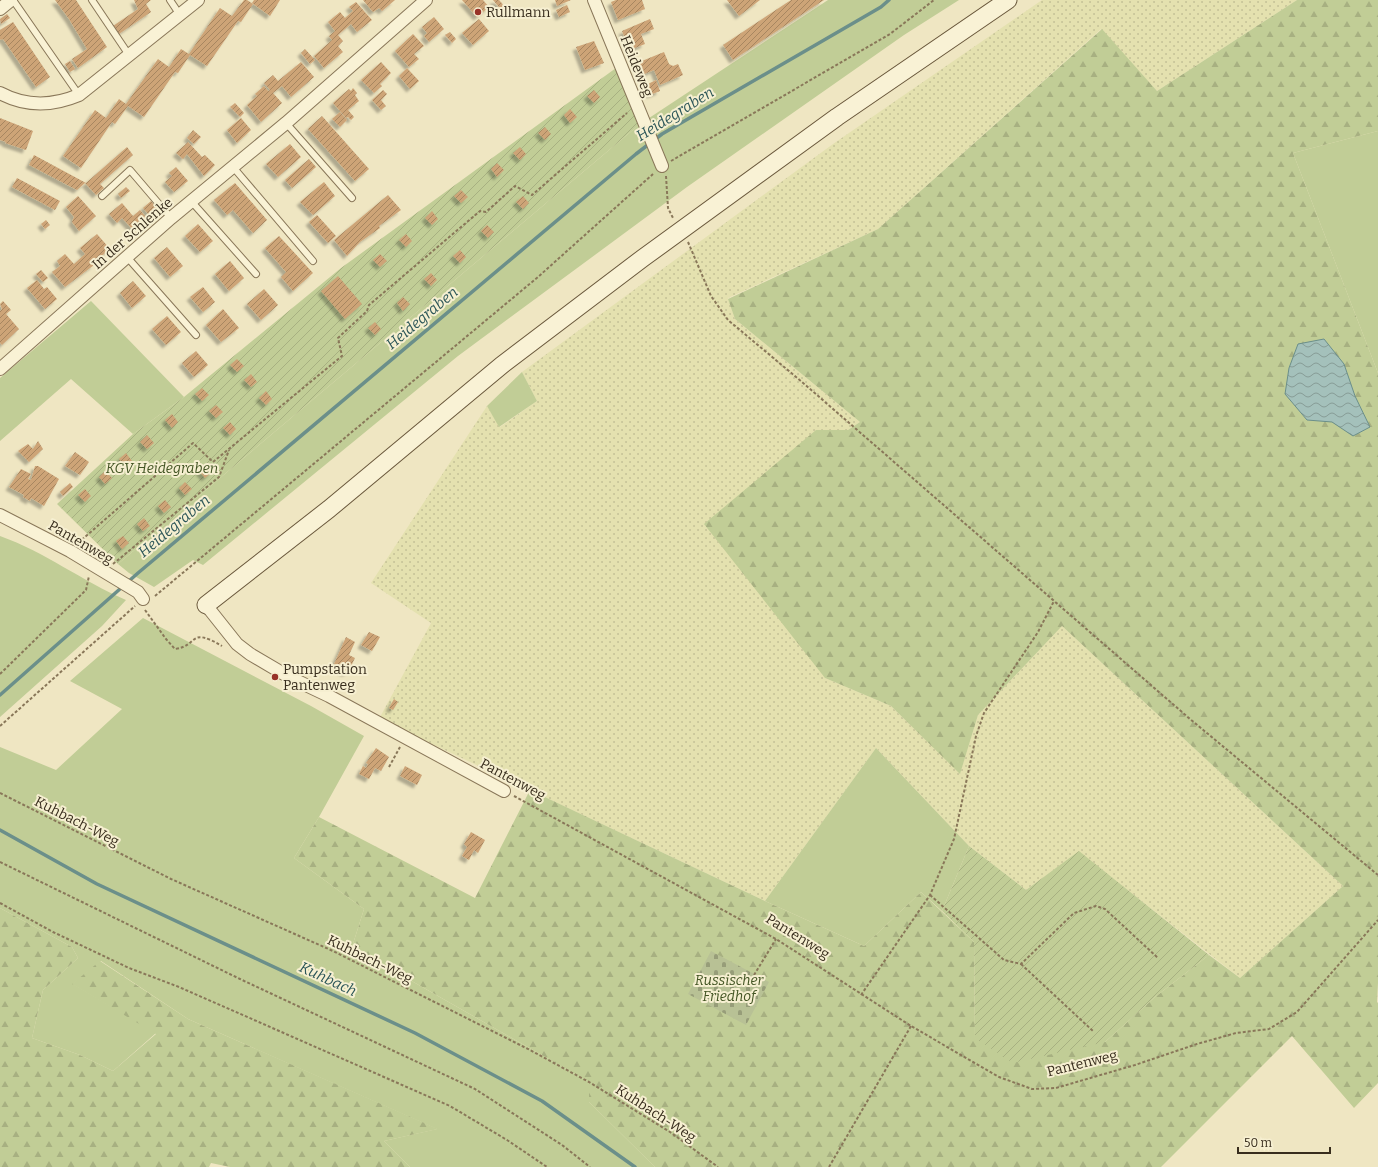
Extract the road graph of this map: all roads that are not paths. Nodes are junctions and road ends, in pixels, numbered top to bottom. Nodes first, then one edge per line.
1 (12, 0) edge
2 (92, 0) edge
3 (170, 0) edge
4 (198, 0) edge
5 (426, 0) edge
6 (594, 0) edge
7 (1008, 0) edge
8 (0, 9) edge
9 (180, 15) junction
10 (129, 55) junction
11 (0, 93) edge
12 (79, 95) junction
13 (286, 123) junction
14 (662, 166) road end
15 (232, 167) junction
16 (102, 196) dead end
17 (352, 198) dead end
18 (191, 201) junction
19 (171, 218) junction
20 (127, 256) junction
21 (313, 261) dead end
22 (256, 274) dead end
23 (196, 335) dead end
24 (0, 369) edge
25 (0, 515) edge
26 (143, 599) road end
27 (206, 605) joint
28 (504, 791) road end

1 - 8 street
1 - 12 lane
2 - 10 lane
3 - 9 lane
4 - 9 street
5 - 13 street, In der Schlenke
6 - 14 street, Heideweg
7 - 27 main road
9 - 10 street
10 - 12 street
11 - 12 street
13 - 15 street, In der Schlenke
13 - 17 lane
15 - 18 street, In der Schlenke
15 - 21 lane
16 - 19 lane
18 - 19 street, In der Schlenke
18 - 22 lane
19 - 20 street, In der Schlenke
20 - 23 lane
20 - 24 street, In der Schlenke
25 - 26 street, Pantenweg
27 - 28 street, Pantenweg

